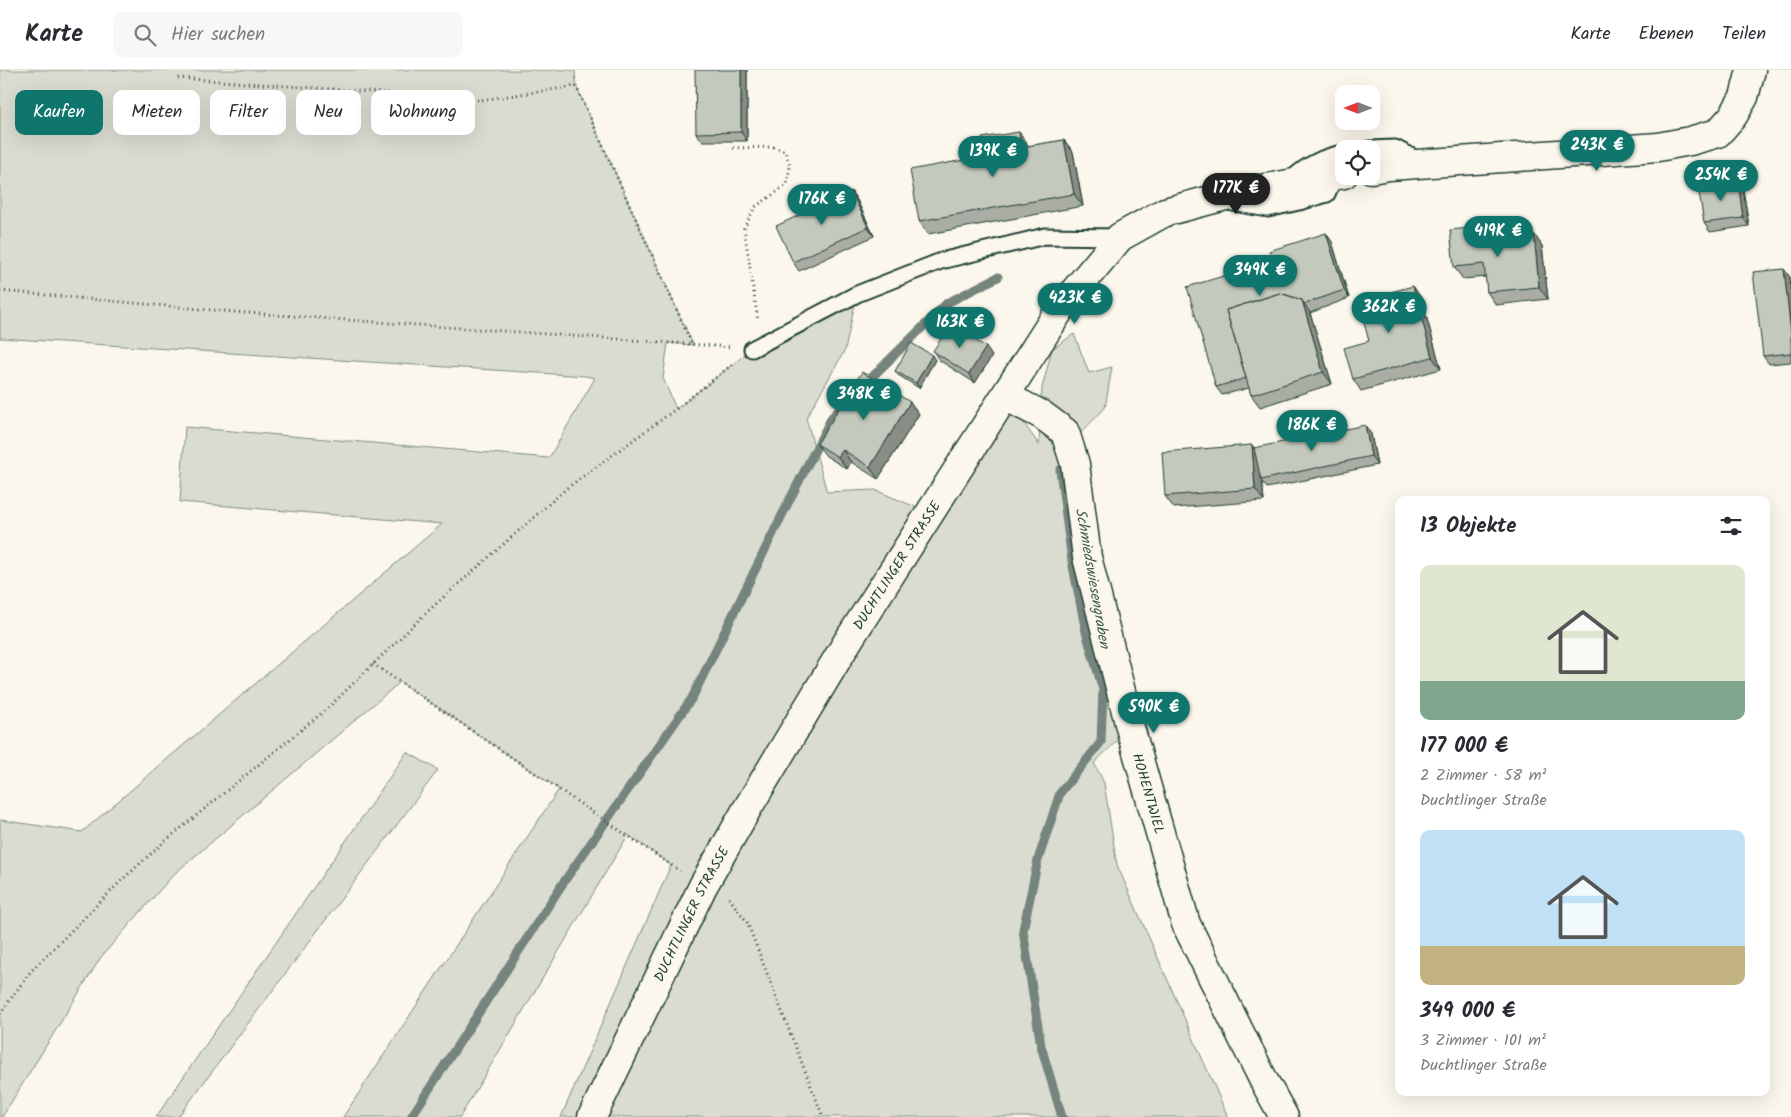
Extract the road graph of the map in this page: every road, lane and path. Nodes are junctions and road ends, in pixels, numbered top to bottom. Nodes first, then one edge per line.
1 (1751, 70) edge
2 (178, 78) dead end
3 (733, 148) edge
4 (1380, 149) edge
5 (1426, 164) junction
6 (1380, 168) edge
7 (1335, 170) edge
8 (1335, 179) edge
9 (1211, 200) junction
10 (1120, 237) junction
11 (0, 291) edge
12 (692, 345) junction
13 (757, 346) junction
14 (1005, 396) junction
15 (374, 664) junction
16 (707, 880) junction
17 (0, 1014) edge
18 (592, 1117) edge
19 (823, 1117) edge
20 (1284, 1117) edge

1 - 5 street
2 - 12 path
3 - 13 path
4 - 5 lane
5 - 6 street
7 - 9 street, DUCHTLINGER STRASSE
8 - 9 lane
9 - 10 street, DUCHTLINGER STRASSE
10 - 13 lane
10 - 14 street, DUCHTLINGER STRASSE
11 - 12 path
12 - 13 path
13 - 15 path
14 - 16 street, DUCHTLINGER STRASSE
14 - 20 street, HOHENTWIEL
15 - 16 path
15 - 17 path
16 - 18 street, DUCHTLINGER STRASSE
16 - 19 path

